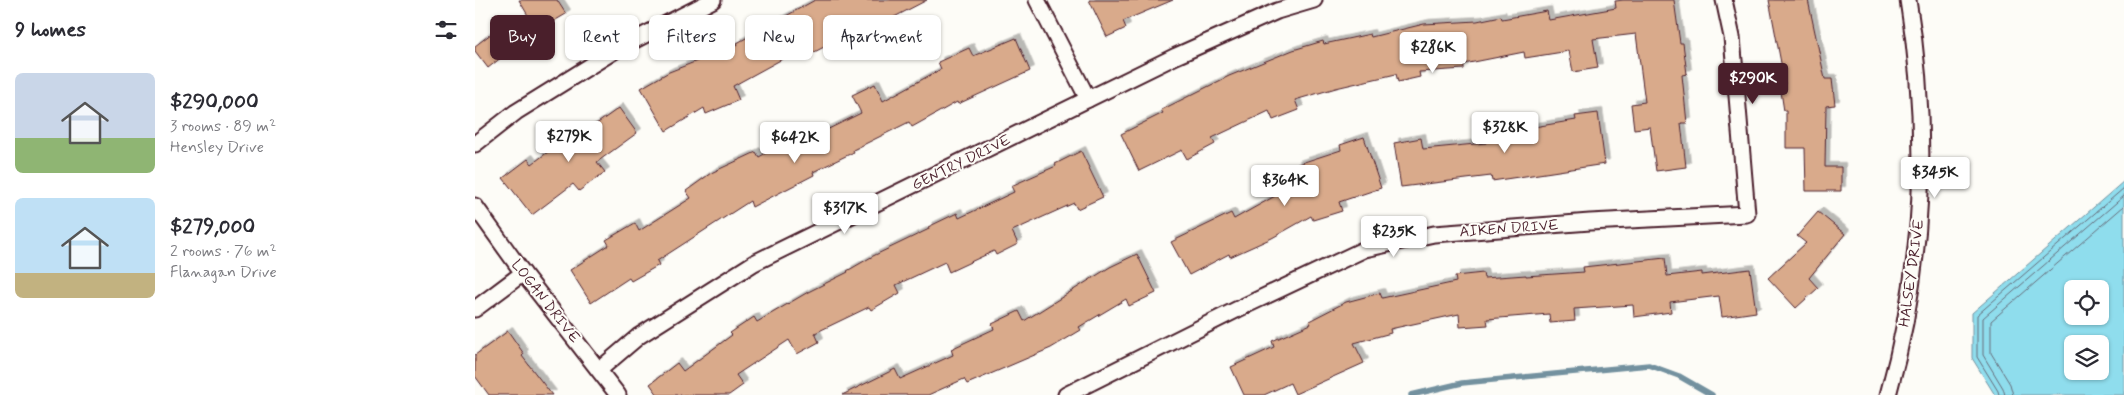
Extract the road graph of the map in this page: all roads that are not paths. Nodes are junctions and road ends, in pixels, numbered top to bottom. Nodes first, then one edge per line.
1 (713, 0) edge
2 (1037, 0) edge
3 (1314, 0) edge
4 (1724, 0) edge
5 (1908, 0) edge
6 (1088, 100) junction
7 (475, 144) edge
8 (475, 206) edge
9 (523, 273) junction
10 (475, 309) edge
11 (599, 370) junction
12 (618, 395) edge
13 (1066, 395) edge
14 (1888, 395) edge

1 - 7 street
2 - 6 street
3 - 6 street, GENTRY DRIVE
4 - 13 street, AIKEN DRIVE
5 - 14 street, HALSEY DRIVE
6 - 11 street, GENTRY DRIVE
8 - 9 street, LOGAN DRIVE
9 - 10 street
9 - 11 street, LOGAN DRIVE
11 - 12 street, LOGAN DRIVE

